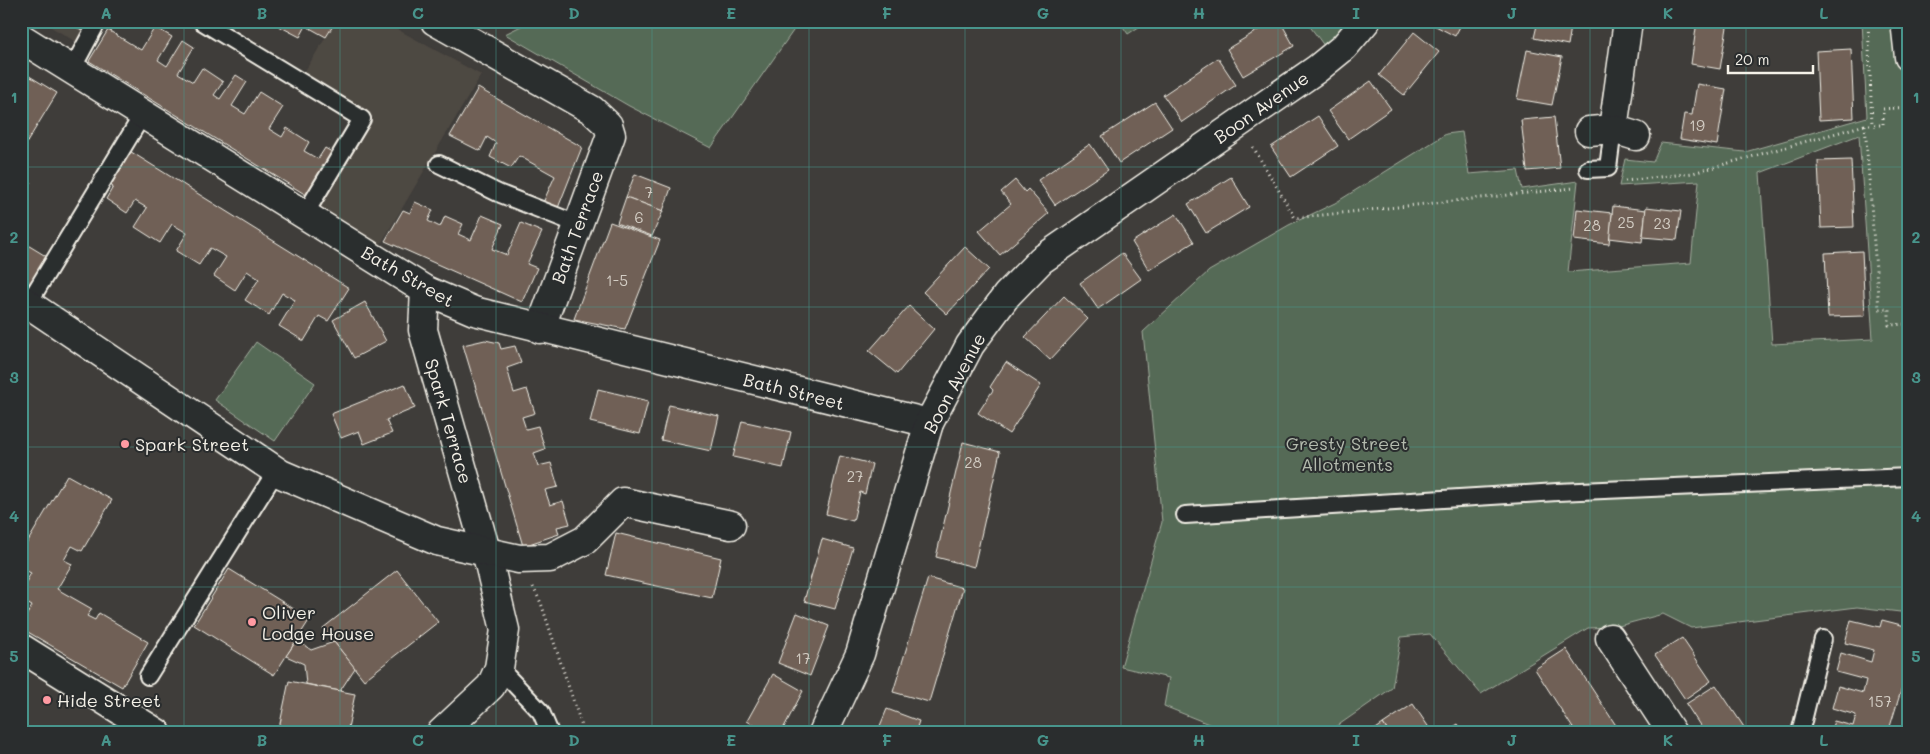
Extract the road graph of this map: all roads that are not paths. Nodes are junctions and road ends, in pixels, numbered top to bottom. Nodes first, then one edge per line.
1 (98, 21) edge
2 (201, 21) edge
3 (1366, 21) edge
4 (1628, 21) edge
5 (1904, 21) edge
6 (453, 25) edge
7 (21, 38) edge
8 (1909, 57) edge
9 (72, 69) junction
10 (144, 114) junction
11 (1613, 132) joint
12 (439, 164) dead end
13 (1588, 169) dead end
14 (305, 214) junction
15 (578, 224) junction
16 (426, 290) junction
17 (25, 302) edge
18 (540, 329) junction
19 (929, 424) junction
20 (276, 471) junction
21 (1909, 478) edge
22 (1185, 515) dead end
23 (731, 525) dead end
24 (486, 552) junction
25 (1610, 638) dead end
26 (1823, 639) dead end
27 (21, 648) edge
28 (499, 668) junction
29 (148, 676) dead end
30 (157, 733) edge
31 (441, 733) edge
32 (550, 733) edge
33 (823, 733) edge
34 (1672, 733) edge
35 (1800, 733) edge

1 - 9 lane
2 - 14 lane
3 - 19 street, Boon Avenue
4 - 11 street
5 - 8 street
6 - 15 street, Bath Terrace
7 - 9 street, Bath Street
9 - 10 street, Bath Street
10 - 14 street, Bath Street
10 - 17 lane
11 - 13 lane
12 - 15 lane
14 - 16 street, Bath Street
15 - 18 street, Bath Terrace
16 - 18 street, Bath Street
16 - 24 street, Spark Terrace
17 - 20 street
18 - 19 street, Bath Street
19 - 33 street, Boon Avenue
20 - 24 street
20 - 29 lane
21 - 22 lane
23 - 24 street
24 - 28 street, Spark Terrace
25 - 34 street
26 - 35 lane
27 - 30 street
28 - 31 street, Spark Terrace
28 - 32 lane

